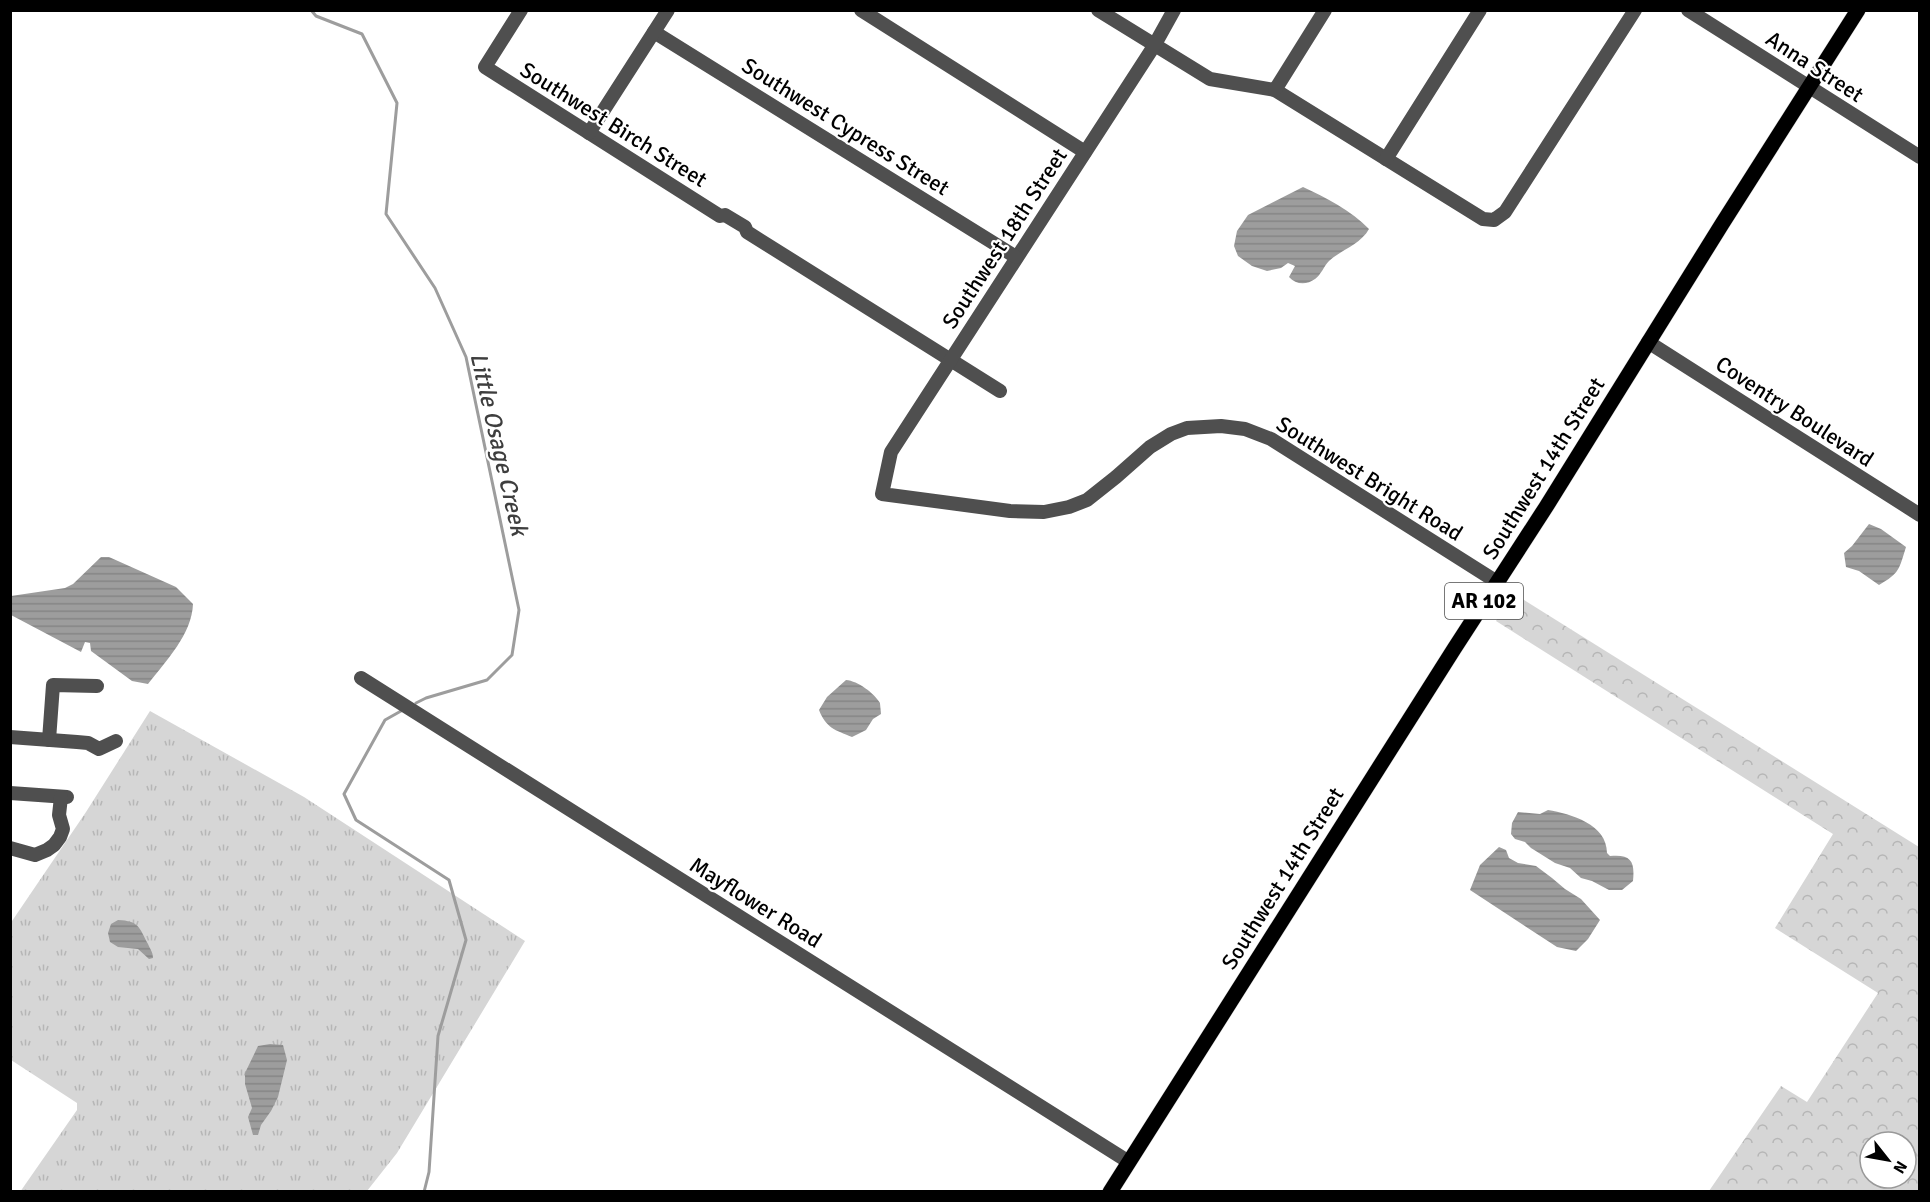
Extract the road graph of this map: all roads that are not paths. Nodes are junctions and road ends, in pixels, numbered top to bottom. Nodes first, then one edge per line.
1 (521, 10) edge
2 (668, 10) edge
3 (861, 10) edge
4 (1098, 10) edge
5 (1174, 10) edge
6 (1325, 10) edge
7 (1480, 10) edge
8 (1635, 10) edge
9 (1688, 10) edge
10 (1858, 10) edge
11 (654, 32) junction
12 (1154, 46) junction
13 (1810, 87) junction
14 (1275, 90) junction
15 (589, 134) junction
16 (1085, 152) junction
17 (1920, 157) edge
18 (1386, 159) junction
19 (1016, 257) junction
20 (1648, 342) junction
21 (950, 360) junction
22 (1000, 392) dead end
23 (882, 494) joint
24 (1920, 515) edge
25 (1497, 582) junction
26 (361, 678) dead end
27 (97, 686) dead end
28 (10, 737) edge
29 (49, 740) junction
30 (116, 741) dead end
31 (10, 793) edge
32 (10, 848) edge
33 (1128, 1161) junction
34 (1110, 1191) edge

1 - 15 street, Southwest Birch Street
2 - 11 street
3 - 16 street
4 - 12 street
5 - 12 street, Southwest 18th Street
6 - 14 street
7 - 18 street
8 - 18 street
9 - 13 street, Anna Street
10 - 13 main road, Southwest 14th Street / AR 102
11 - 15 street
11 - 19 street, Southwest Cypress Street
12 - 14 street
12 - 16 street, Southwest 18th Street
13 - 17 street, Anna Street
13 - 20 main road, Southwest 14th Street / AR 102
14 - 18 street
15 - 21 street, Southwest Birch Street
16 - 19 street, Southwest 18th Street
19 - 21 street, Southwest 18th Street
20 - 24 street, Coventry Boulevard
20 - 25 main road, Southwest 14th Street / AR 102
21 - 22 street, Southwest Birch Street
21 - 23 street, Southwest 18th Street
23 - 25 street, Southwest Bright Road
25 - 33 main road, Southwest 14th Street / AR 102
26 - 33 street, Mayflower Road
27 - 29 street
28 - 29 street
29 - 30 street
31 - 32 street
33 - 34 main road, Southwest 14th Street / AR 102

